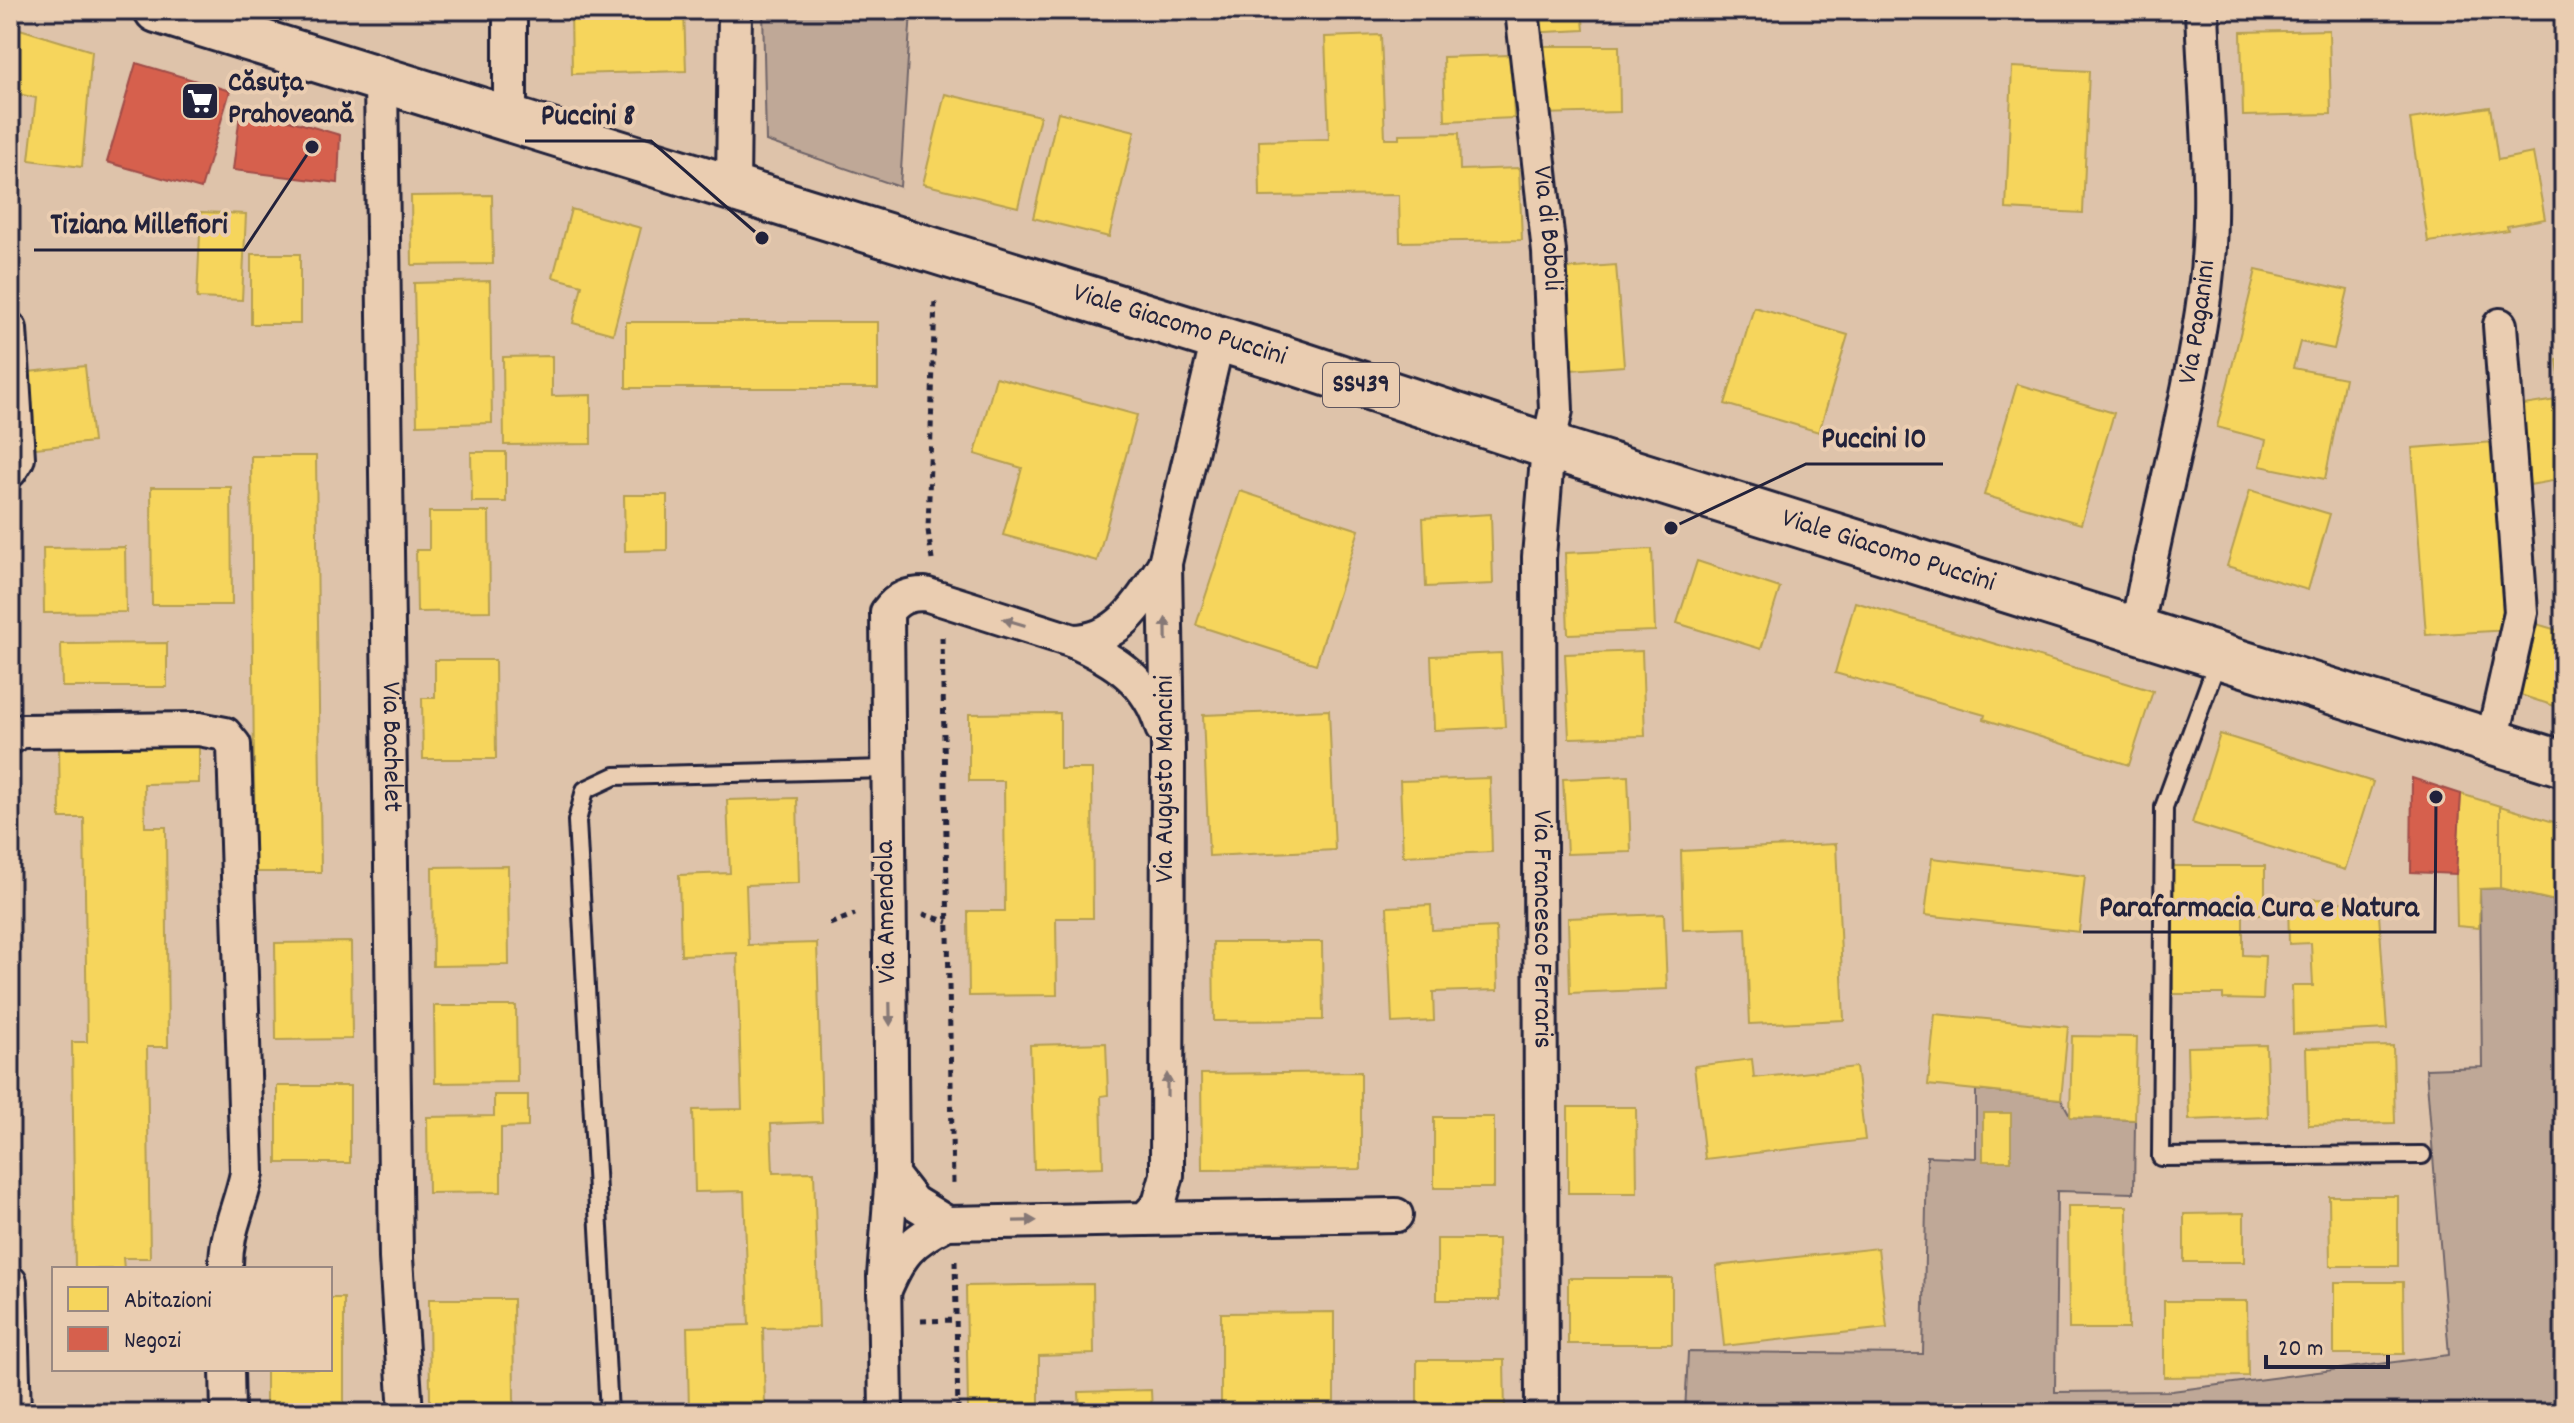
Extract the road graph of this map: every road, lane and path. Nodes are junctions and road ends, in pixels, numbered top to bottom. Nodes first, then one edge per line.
1 (157, 10) edge
2 (510, 10) edge
3 (735, 10) edge
4 (1522, 10) edge
5 (2202, 10) edge
6 (381, 79) junction
7 (510, 119) junction
8 (733, 188) junction
9 (935, 297) dead end
10 (2500, 325) dead end
11 (10, 329) edge
12 (1218, 339) junction
13 (1548, 446) junction
14 (10, 471) edge
15 (1165, 563) junction
16 (932, 564) dead end
17 (2137, 630) junction
18 (942, 637) dead end
19 (1073, 641) junction
20 (2220, 656) junction
21 (10, 738) edge
22 (2492, 742) junction
23 (1168, 750) junction
24 (2564, 764) edge
25 (886, 769) junction
26 (2422, 1155) dead end
27 (892, 1175) junction
28 (1396, 1215) dead end
29 (1145, 1219) junction
30 (952, 1224) junction
31 (226, 1267) edge
32 (10, 1282) edge
33 (884, 1292) junction
34 (227, 1371) edge
35 (14, 1413) edge
36 (228, 1413) edge
37 (406, 1413) edge
38 (609, 1413) edge
39 (886, 1413) edge
40 (958, 1413) edge
41 (1542, 1413) edge

1 - 6 main road, Viale Giacomo Puccini / SS439
2 - 7 street
3 - 8 street
4 - 13 street, Via di Boboli
5 - 17 street, Via Paganini
6 - 7 main road, Viale Giacomo Puccini / SS439
6 - 37 street, Via Bachelet
7 - 8 main road, Viale Giacomo Puccini / SS439
8 - 12 main road, Viale Giacomo Puccini / SS439
9 - 16 path
10 - 22 street
11 - 14 street
12 - 13 main road, Viale Giacomo Puccini / SS439
12 - 15 street, Via Augusto Mancini
13 - 17 main road, Viale Giacomo Puccini / SS439
13 - 41 street, Via Francesco Ferraris
15 - 19 street
23 -> 15 street, Via Augusto Mancini
17 - 20 main road, Viale Giacomo Puccini / SS439
18 - 30 path
19 - 23 street, Via Amendola
19 -> 25 street, Via Amendola
20 - 22 main road, Viale Giacomo Puccini / SS439
20 - 26 lane
21 - 31 street
22 - 24 main road, Viale Giacomo Puccini / SS439
29 -> 23 street, Via Augusto Mancini
25 -> 27 street, Via Amendola
25 - 38 lane
27 - 30 street
27 - 33 street, Via Amendola
28 - 29 street
30 -> 29 street
30 - 33 street
30 - 40 path
32 - 35 street
33 - 39 street, Via Amendola
34 - 36 street

